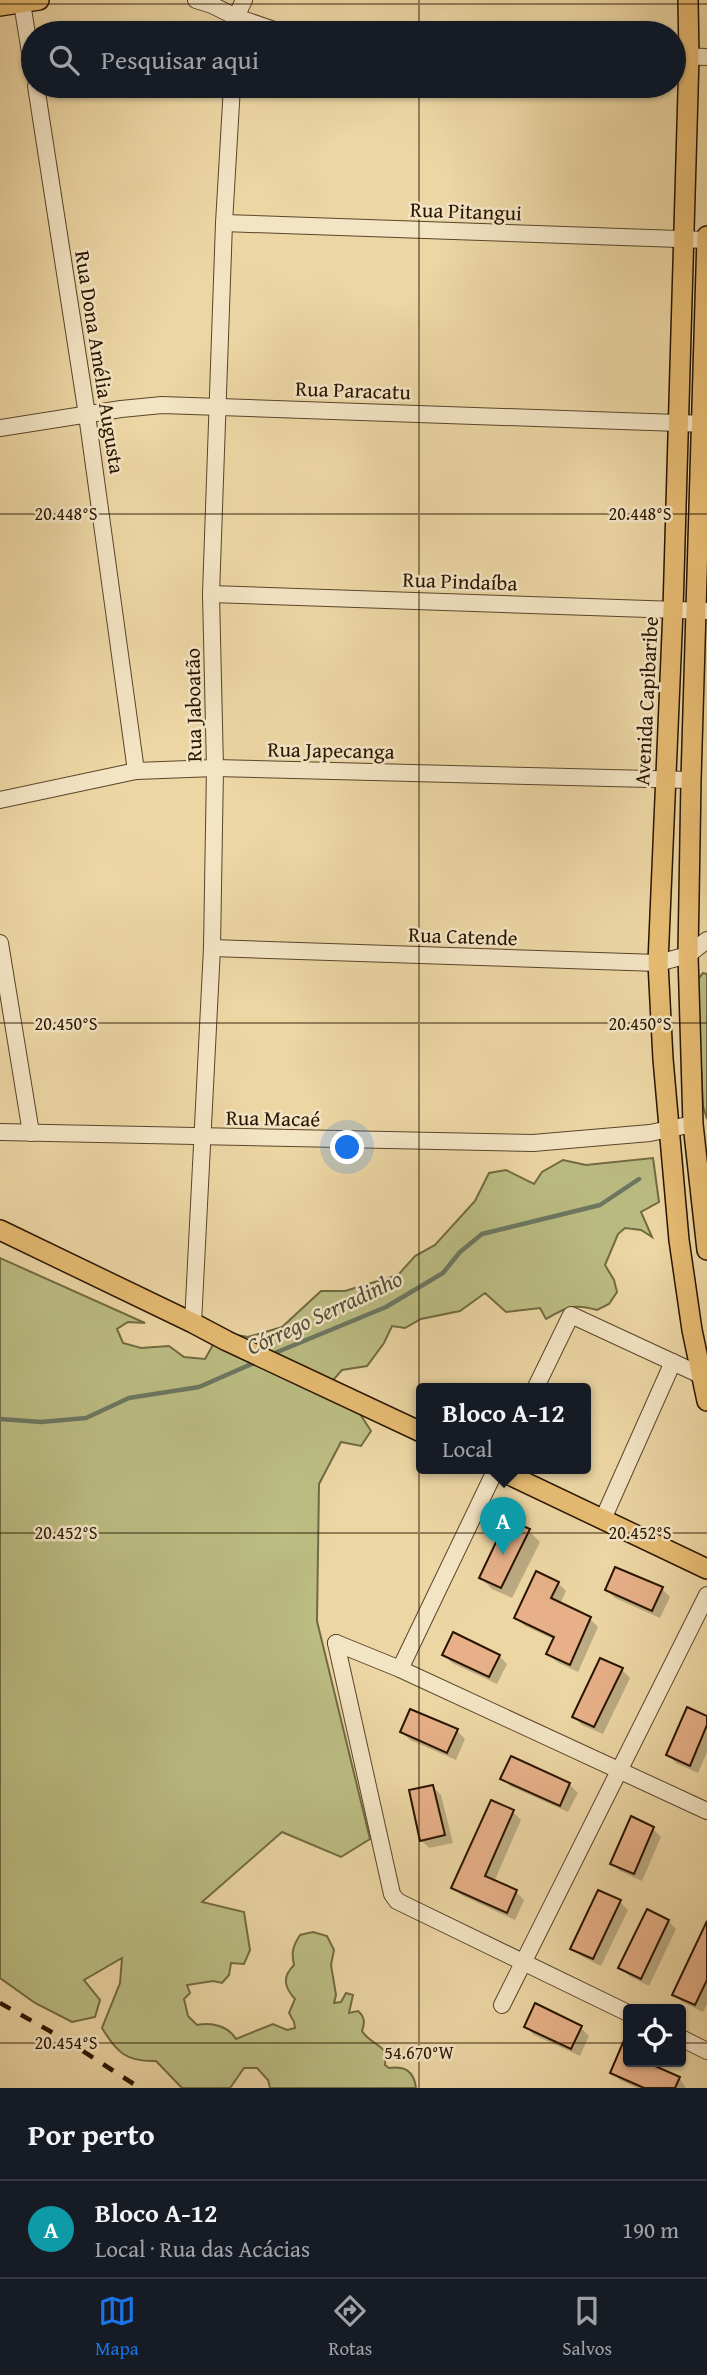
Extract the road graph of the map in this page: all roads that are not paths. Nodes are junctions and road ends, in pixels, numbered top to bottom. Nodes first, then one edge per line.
1 (196, 0) edge
2 (244, 0) edge
3 (688, 0) edge
4 (31, 1) edge
5 (0, 6) edge
6 (32, 21) edge
7 (231, 21) edge
8 (237, 21) edge
9 (690, 56) edge
10 (38, 98) edge
11 (231, 98) edge
12 (224, 223) junction
13 (684, 239) junction
14 (707, 239) edge
15 (218, 406) junction
16 (87, 415) junction
17 (678, 423) junction
18 (705, 424) edge
19 (0, 428) edge
20 (211, 594) junction
21 (673, 610) junction
22 (702, 610) edge
23 (215, 768) junction
24 (136, 771) junction
25 (665, 779) junction
26 (691, 780) junction
27 (0, 800) edge
28 (707, 940) edge
29 (212, 948) junction
30 (1, 954) edge
31 (688, 955) junction
32 (658, 963) junction
33 (693, 1124) junction
34 (670, 1129) junction
35 (0, 1132) edge
36 (31, 1133) junction
37 (203, 1138) junction
38 (0, 1230) edge
39 (679, 1240) junction
40 (707, 1253) edge
41 (193, 1323) junction
42 (673, 1362) junction
43 (704, 1377) edge
44 (538, 1383) edge
45 (707, 1401) edge
46 (416, 1430) edge
47 (495, 1474) edge
48 (508, 1474) edge
49 (603, 1519) junction
50 (707, 1569) edge
51 (707, 1595) edge
52 (400, 1669) junction
53 (620, 1769) junction
54 (707, 1811) edge
55 (523, 1962) junction
56 (502, 2004) dead end
57 (623, 2011) edge
58 (686, 2040) edge
59 (707, 2051) edge

1 - 7 street
2 - 8 street
3 - 9 main road, Avenida Capibaribe
4 - 5 main road
4 - 6 street
9 - 13 main road, Avenida Capibaribe
10 - 16 street, Rua Dona Amélia Augusta
11 - 12 street, Rua Jaboatão
12 - 13 street, Rua Pitangui
12 - 15 street, Rua Jaboatão
13 - 14 street, Rua Pitangui
13 - 17 main road, Avenida Capibaribe
14 - 18 main road
15 - 16 street, Rua Paracatu
15 - 17 street, Rua Paracatu
15 - 20 street, Rua Jaboatão
16 - 19 street, Rua Paracatu
16 - 24 street, Rua Dona Amélia Augusta
17 - 18 street, Rua Paracatu
17 - 21 main road, Avenida Capibaribe
18 - 22 main road
20 - 21 street, Rua Pindaíba
20 - 23 street, Rua Jaboatão
21 - 22 street, Rua Pindaíba
21 - 25 main road, Avenida Capibaribe
22 - 26 main road
23 - 24 street, Rua Japecanga
23 - 25 street, Rua Japecanga
23 - 29 street, Rua Jaboatão
24 - 27 street, Rua Japecanga
25 - 26 street, Rua Japecanga
25 - 32 main road, Avenida Capibaribe
26 - 31 main road
28 - 31 street, Rua Catende
29 - 32 street, Rua Catende
29 - 37 street, Rua Jaboatão
30 - 36 street
31 - 32 street, Rua Catende
31 - 33 main road
32 - 34 main road, Avenida Capibaribe
33 - 34 street, Rua Macaé
33 - 40 main road
34 - 37 street, Rua Macaé
34 - 39 main road, Avenida Capibaribe
35 - 36 street, Rua Macaé
36 - 37 street, Rua Macaé
37 - 41 street, Rua Jaboatão
38 - 41 main road
39 - 40 street
39 - 43 main road, Avenida Capibaribe
41 - 46 main road
42 - 43 street
42 - 44 street
42 - 49 street
43 - 45 main road, Avenida Capibaribe
47 - 52 street
48 - 49 main road
49 - 50 main road
51 - 53 street
52 - 53 street
52 - 55 street
53 - 54 street
53 - 55 street
55 - 56 street
55 - 57 street
58 - 59 street

